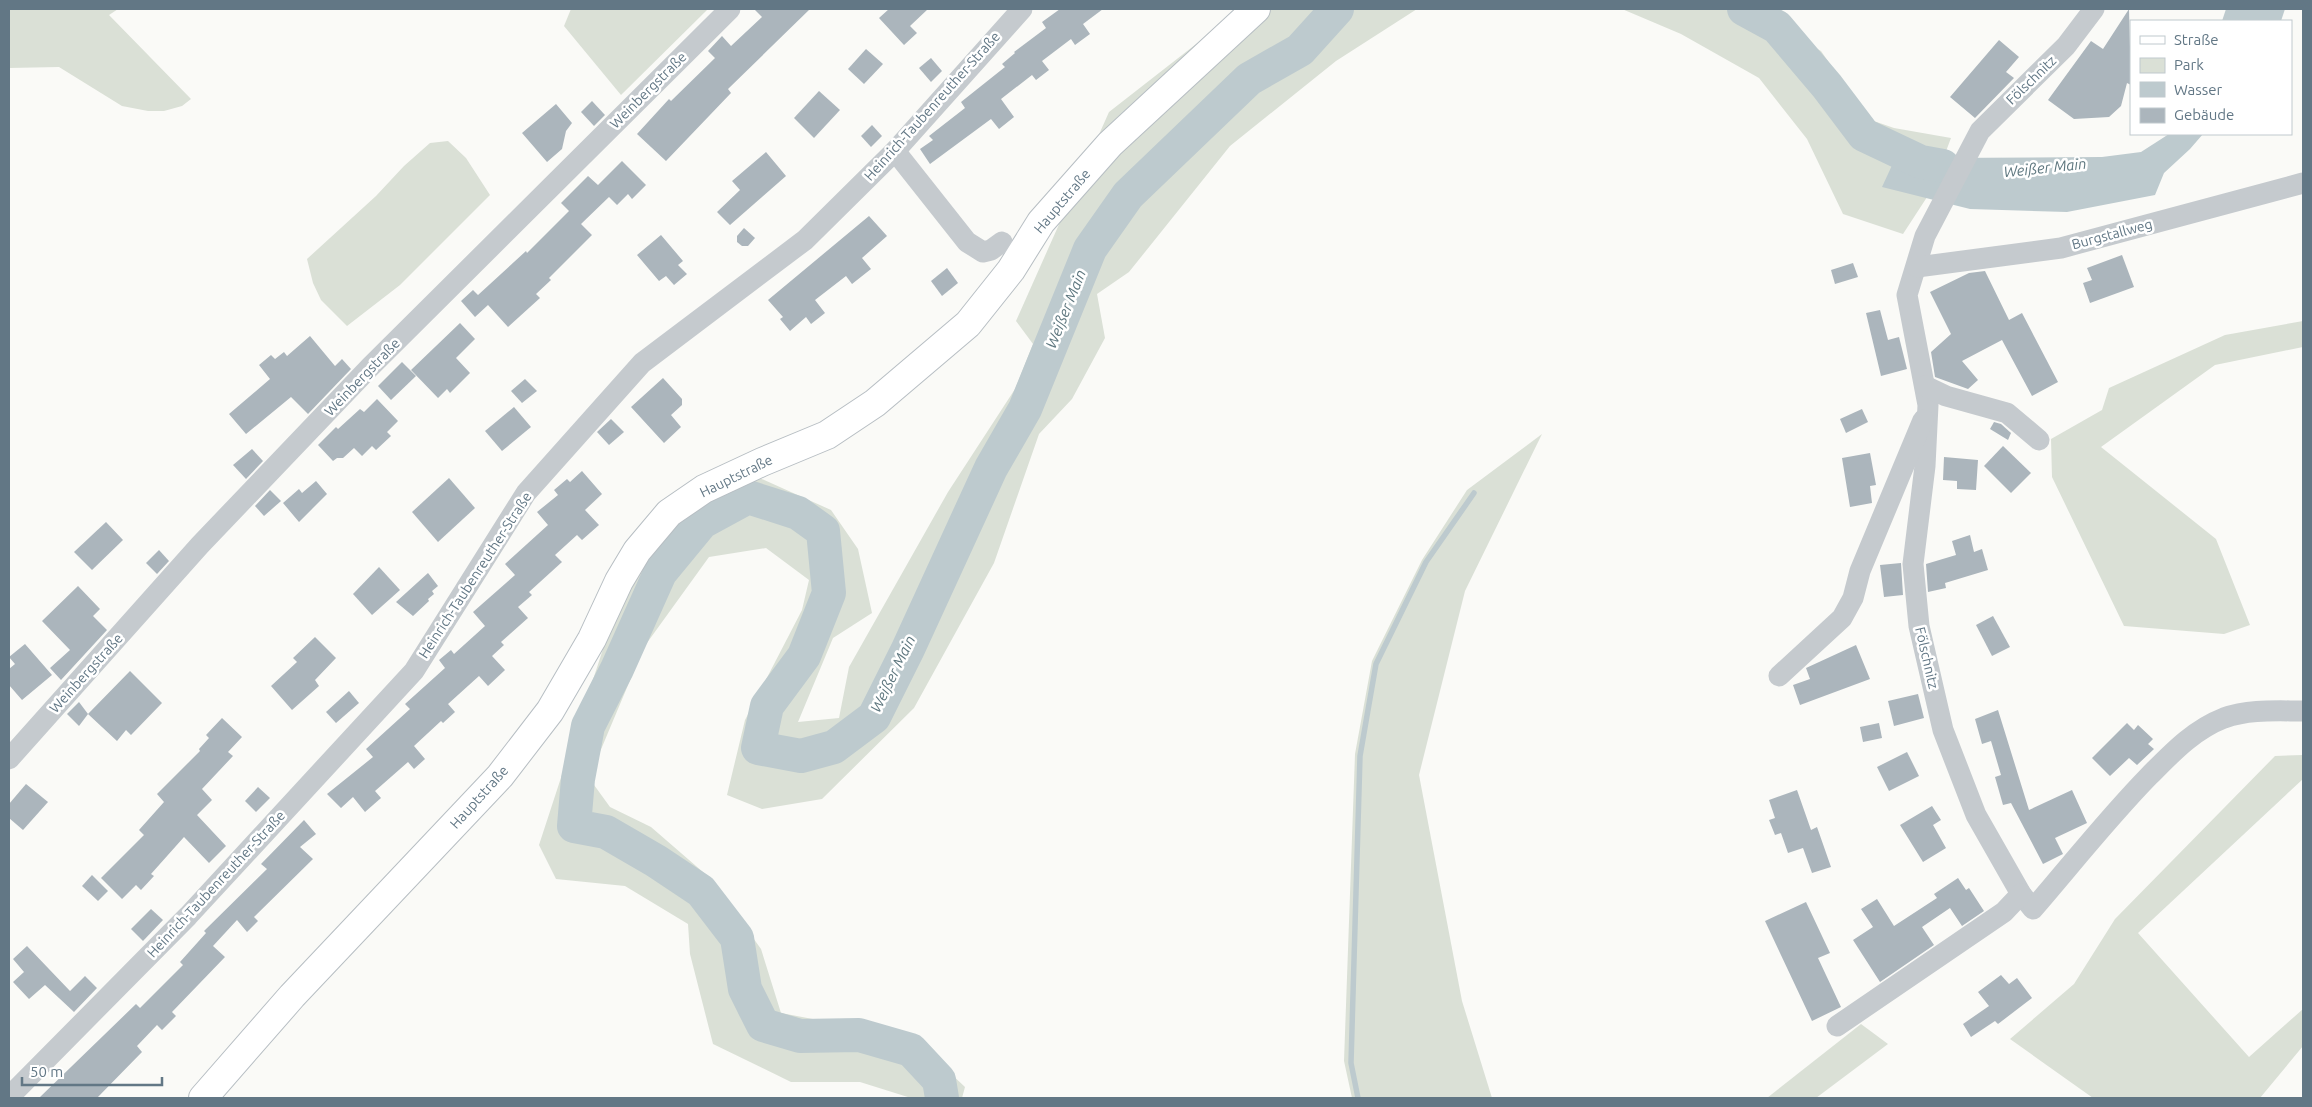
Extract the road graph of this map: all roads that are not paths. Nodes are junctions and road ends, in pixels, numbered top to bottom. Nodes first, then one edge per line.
1 (730, 9) edge
2 (1256, 9) edge
3 (2094, 9) edge
4 (1014, 12) edge
5 (894, 151) junction
6 (2303, 183) edge
7 (1002, 242) dead end
8 (1917, 268) junction
9 (1926, 396) junction
10 (2039, 440) dead end
11 (1779, 676) dead end
12 (2303, 711) edge
13 (9, 759) edge
14 (2021, 894) junction
15 (1837, 1026) dead end
16 (9, 1097) edge
17 (203, 1098) edge

1 - 13 street, Weinbergstraße
2 - 17 main road, Hauptstraße
3 - 8 street, Fölschnitz
4 - 5 street, Heinrich-Taubenreuther-Straße
5 - 7 street
5 - 16 street, Heinrich-Taubenreuther-Straße
6 - 8 street, Burgstallweg
8 - 9 street, Fölschnitz
9 - 10 street
9 - 11 street
9 - 14 street, Fölschnitz
12 - 14 street, Fölschnitz
14 - 15 street

